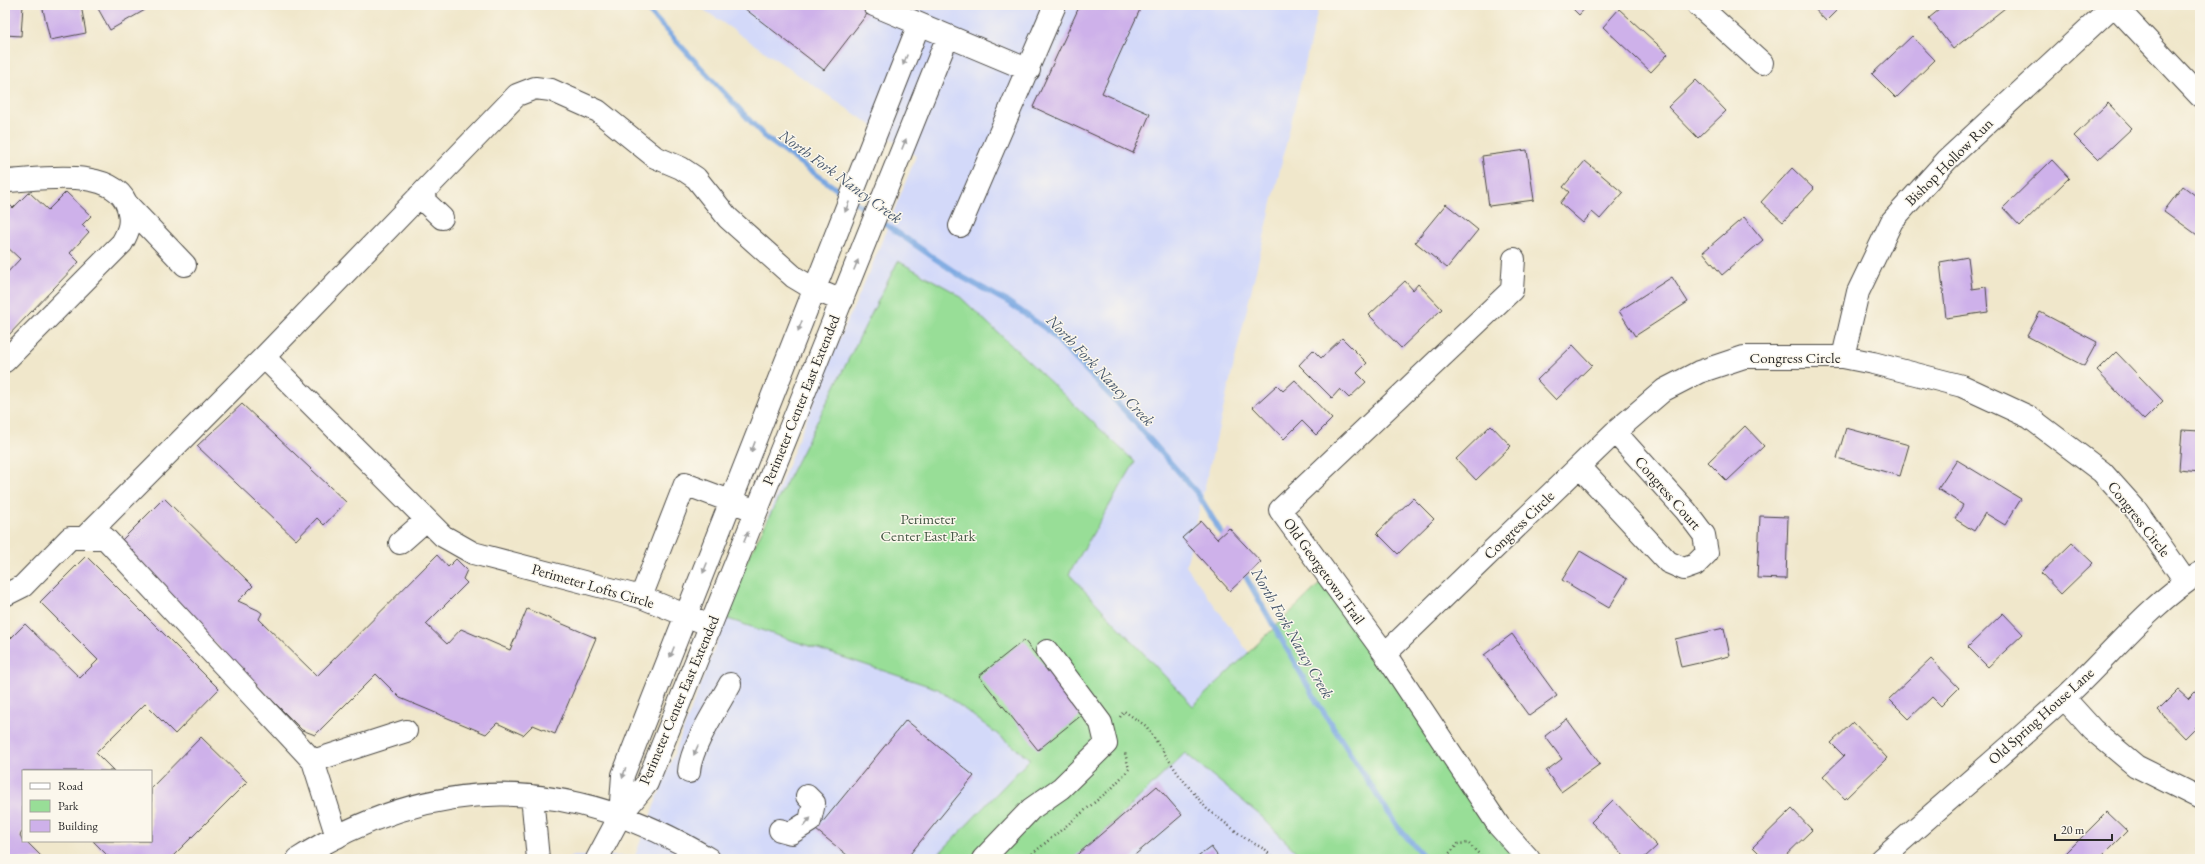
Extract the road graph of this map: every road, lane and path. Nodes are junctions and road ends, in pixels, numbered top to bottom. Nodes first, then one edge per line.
1 (874, 5) edge
2 (1055, 5) edge
3 (1698, 5) edge
4 (2114, 5) edge
5 (919, 24) junction
6 (948, 36) junction
7 (1762, 63) dead end
8 (1029, 70) junction
9 (2200, 96) edge
10 (5, 181) edge
11 (419, 196) junction
12 (127, 204) junction
13 (442, 218) dead end
14 (960, 226) dead end
15 (1514, 259) dead end
16 (185, 265) dead end
17 (814, 289) junction
18 (842, 301) junction
19 (264, 357) junction
20 (1843, 357) junction
21 (5, 361) edge
22 (1615, 432) junction
23 (1580, 467) junction
24 (732, 501) junction
25 (756, 511) junction
26 (426, 520) junction
27 (84, 538) junction
28 (400, 543) dead end
29 (2193, 577) edge
30 (5, 595) edge
31 (642, 597) junction
32 (686, 616) junction
33 (710, 625) junction
34 (1047, 651) dead end
35 (1385, 654) junction
36 (730, 684) dead end
37 (2064, 698) junction
38 (677, 710) junction
39 (1118, 720) dead end
40 (706, 729) junction
41 (406, 731) dead end
42 (1124, 748) dead end
43 (313, 761) junction
44 (689, 772) dead end
45 (532, 796) junction
46 (808, 796) dead end
47 (2200, 798) edge
48 (620, 816) junction
49 (780, 830) dead end
50 (337, 837) junction
51 (298, 859) edge
52 (538, 859) edge
53 (597, 859) edge
54 (709, 859) edge
55 (984, 859) edge
56 (1026, 859) edge
57 (1272, 859) edge
58 (1444, 859) edge
59 (1484, 859) edge
60 (1529, 859) edge
61 (1881, 859) edge

1 - 5 street
2 - 8 street
3 - 7 street
4 - 9 street
4 - 20 street, Bishop Hollow Run
5 - 6 street
5 -> 17 street, Perimeter Center East Extended
6 - 8 street
18 -> 6 street, Perimeter Center East Extended
8 - 14 street
10 - 12 street
11 - 13 street
11 - 17 street
11 - 19 street
12 - 16 street
12 - 21 street
15 - 35 street, Old Georgetown Trail
17 - 18 street
17 -> 24 street, Perimeter Center East Extended
18 - 25 street, Perimeter Center East Extended
19 - 26 street, Perimeter Lofts Circle
19 - 27 street
20 - 22 street, Congress Circle
20 - 29 street, Congress Circle
22 - 23 street, Congress Circle
22 - 23 street, Congress Court
23 - 35 street, Congress Circle
24 - 25 street
24 - 31 street
24 -> 32 street, Perimeter Center East Extended
33 -> 25 street, Perimeter Center East Extended
26 - 28 street
26 - 31 street, Perimeter Lofts Circle
27 - 30 street
27 - 43 street
29 - 37 street, Old Spring House Lane
31 - 32 street, Perimeter Lofts Circle
32 - 33 street, Perimeter Lofts Circle
32 -> 48 street, Perimeter Center East Extended
33 - 38 street, Perimeter Center East Extended
34 - 55 street
35 - 60 street, Old Georgetown Trail
36 - 40 street
37 - 47 street
37 - 61 street, Old Spring House Lane
38 - 40 street
38 - 48 street, Perimeter Center East Extended
39 - 57 path
40 -> 44 street
41 - 43 street
42 - 56 path
43 - 50 street
45 - 48 street
45 - 50 street
45 - 52 street
49 -> 46 street
48 - 53 street
48 - 54 street
50 - 51 street
58 - 59 path

